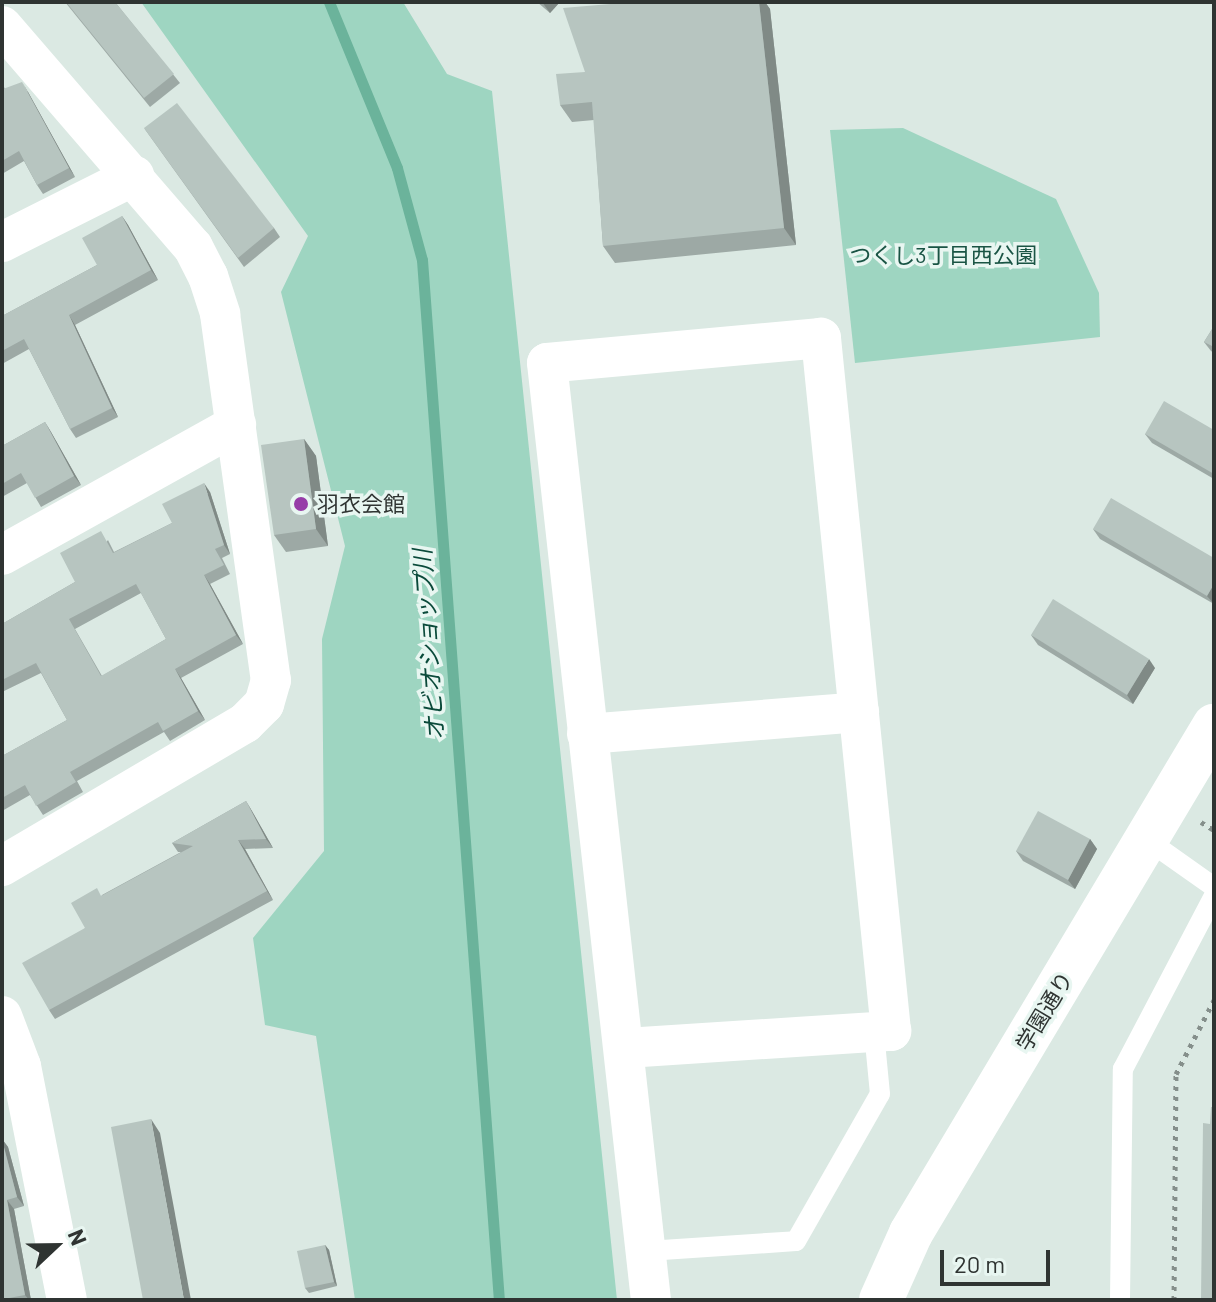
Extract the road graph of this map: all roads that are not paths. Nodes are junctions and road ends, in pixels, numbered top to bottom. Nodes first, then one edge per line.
1 (2, 26) edge
2 (134, 176) junction
3 (2, 242) edge
4 (236, 425) junction
5 (2, 555) edge
6 (859, 712) junction
7 (1214, 726) edge
8 (587, 734) junction
9 (1146, 839) junction
10 (2, 866) edge
11 (1214, 887) edge
12 (1214, 896) edge
13 (2, 1016) edge
14 (874, 1032) junction
15 (626, 1048) junction
16 (647, 1251) junction
17 (67, 1300) edge
18 (651, 1300) edge
19 (881, 1300) edge
20 (1120, 1300) edge

1 - 2 street
2 - 3 street
2 - 4 street
4 - 5 street
4 - 10 street
6 - 8 street
6 - 8 street
6 - 14 street
7 - 9 street, 学園通り
8 - 15 street
9 - 11 lane
9 - 19 street, 学園通り
12 - 20 lane
13 - 17 street
14 - 15 street
14 - 16 lane
15 - 16 street
16 - 18 street

